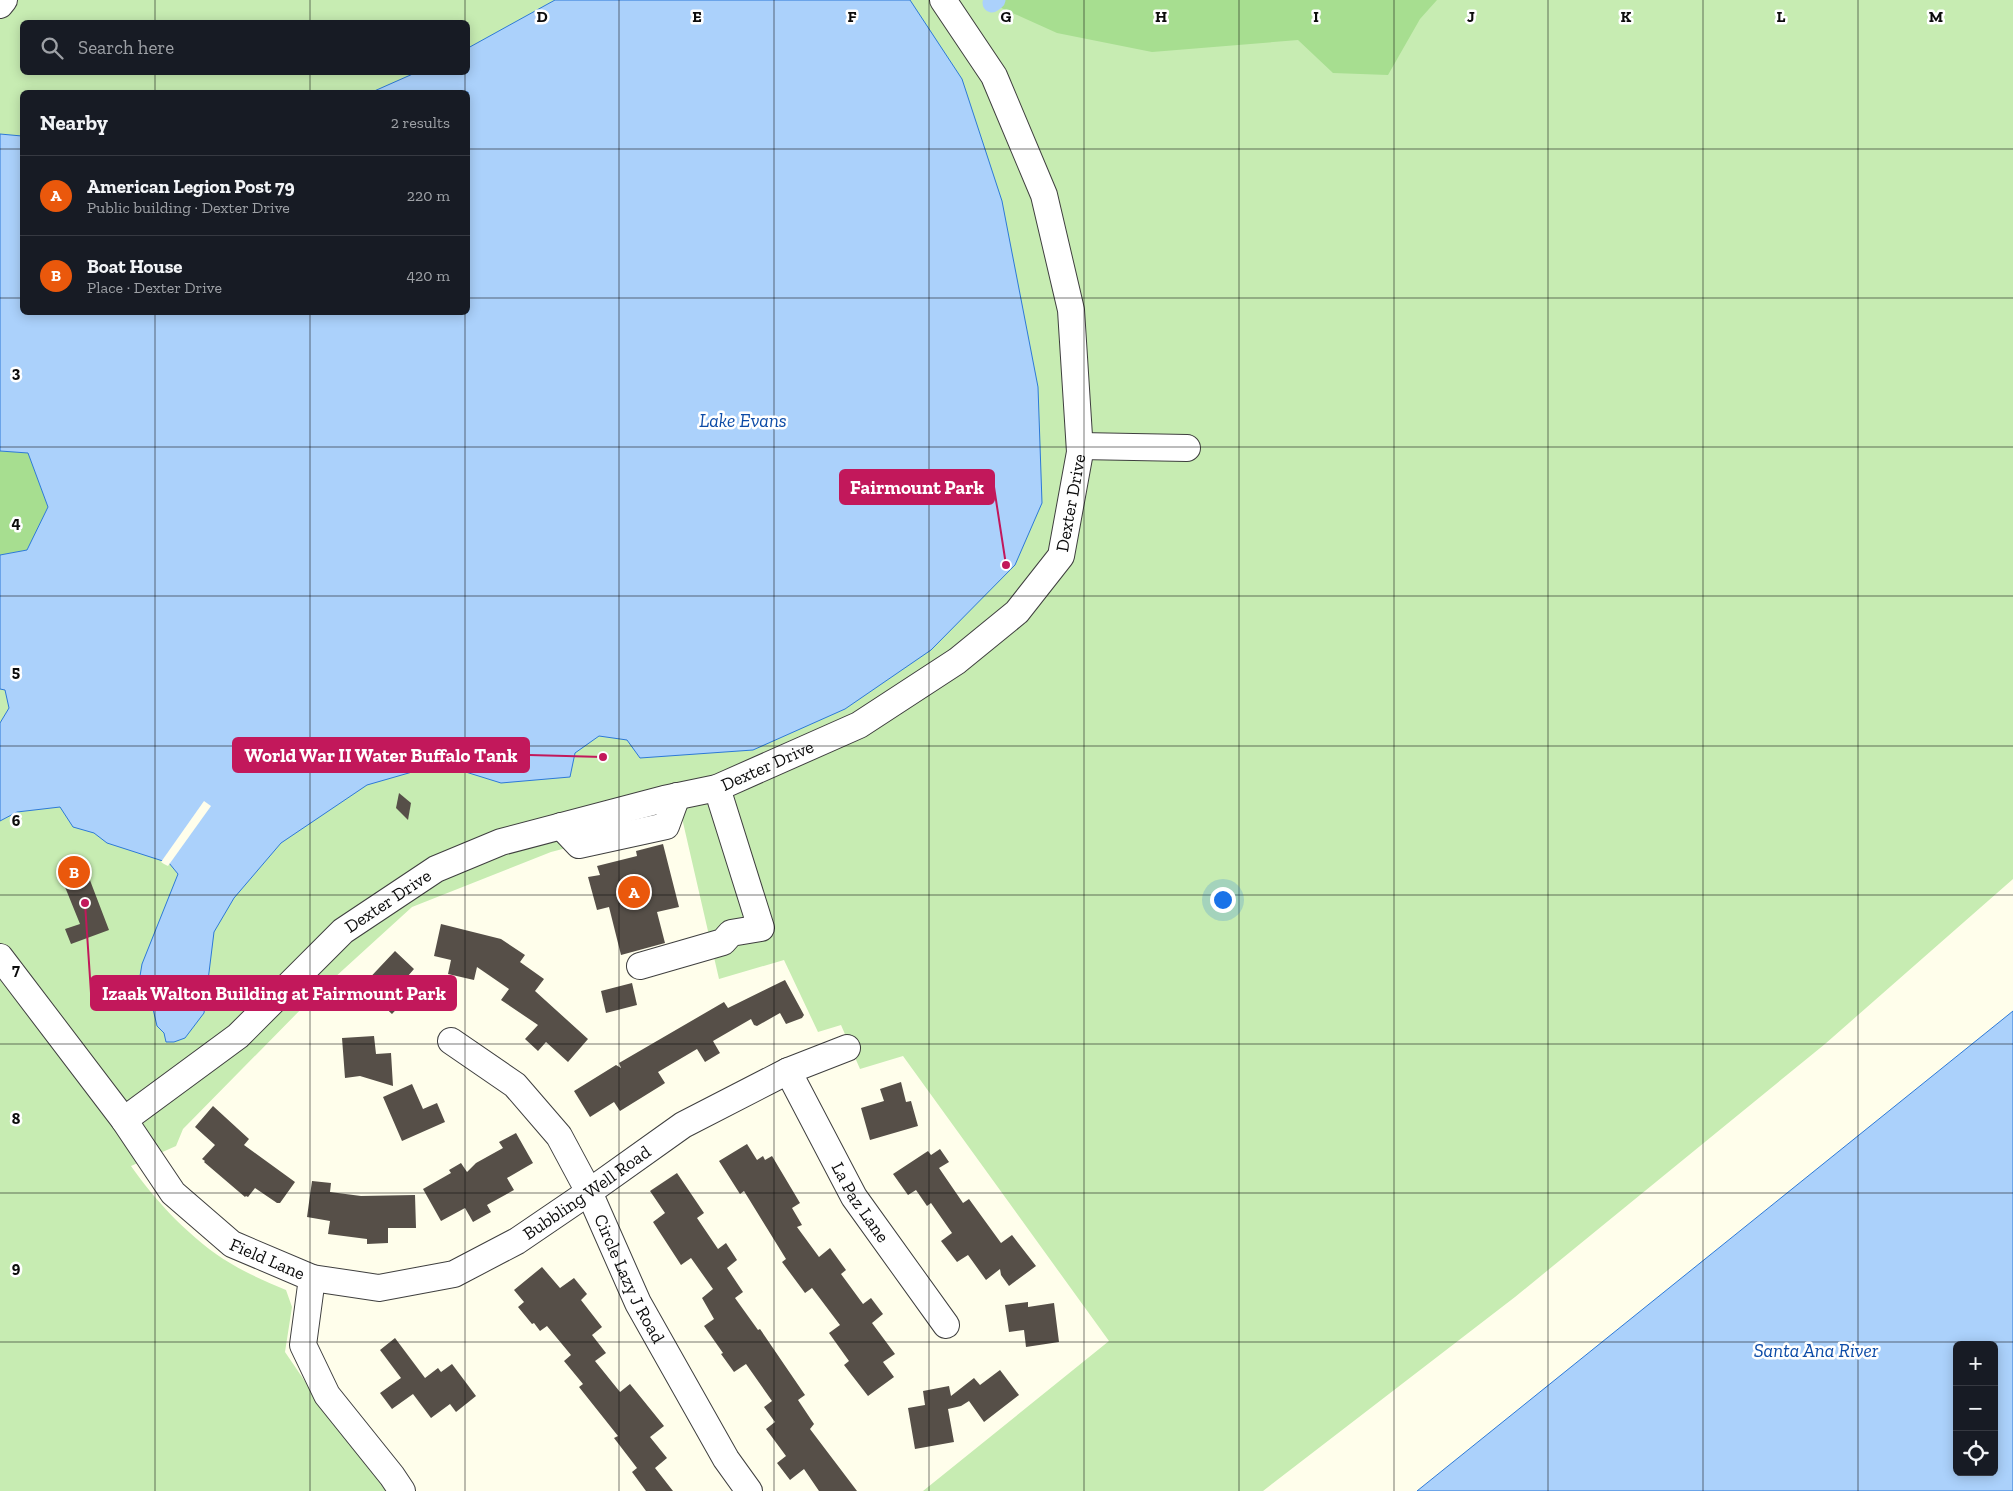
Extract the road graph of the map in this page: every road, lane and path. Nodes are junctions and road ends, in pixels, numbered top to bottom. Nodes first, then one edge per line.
1 (4, 0) edge
2 (943, 0) edge
3 (0, 5) edge
4 (1080, 446) junction
5 (1187, 448) dead end
6 (717, 788) junction
7 (0, 957) edge
8 (640, 966) dead end
9 (451, 1041) dead end
10 (847, 1048) dead end
11 (788, 1071) junction
12 (124, 1120) junction
13 (590, 1192) junction
14 (312, 1278) junction
15 (946, 1325) dead end
16 (402, 1491) edge
17 (749, 1491) edge

1 - 3 street
2 - 4 street, Dexter Drive
4 - 5 street
4 - 6 street, Dexter Drive
6 - 8 street
6 - 12 street, Dexter Drive
7 - 12 street
9 - 13 street, Circle Lazy J Road
10 - 11 street, Bubbling Well Road
11 - 13 street, Bubbling Well Road
11 - 15 street, La Paz Lane
12 - 14 street, Field Lane
13 - 14 street, Bubbling Well Road
13 - 17 street, Circle Lazy J Road
14 - 16 street, Field Lane

